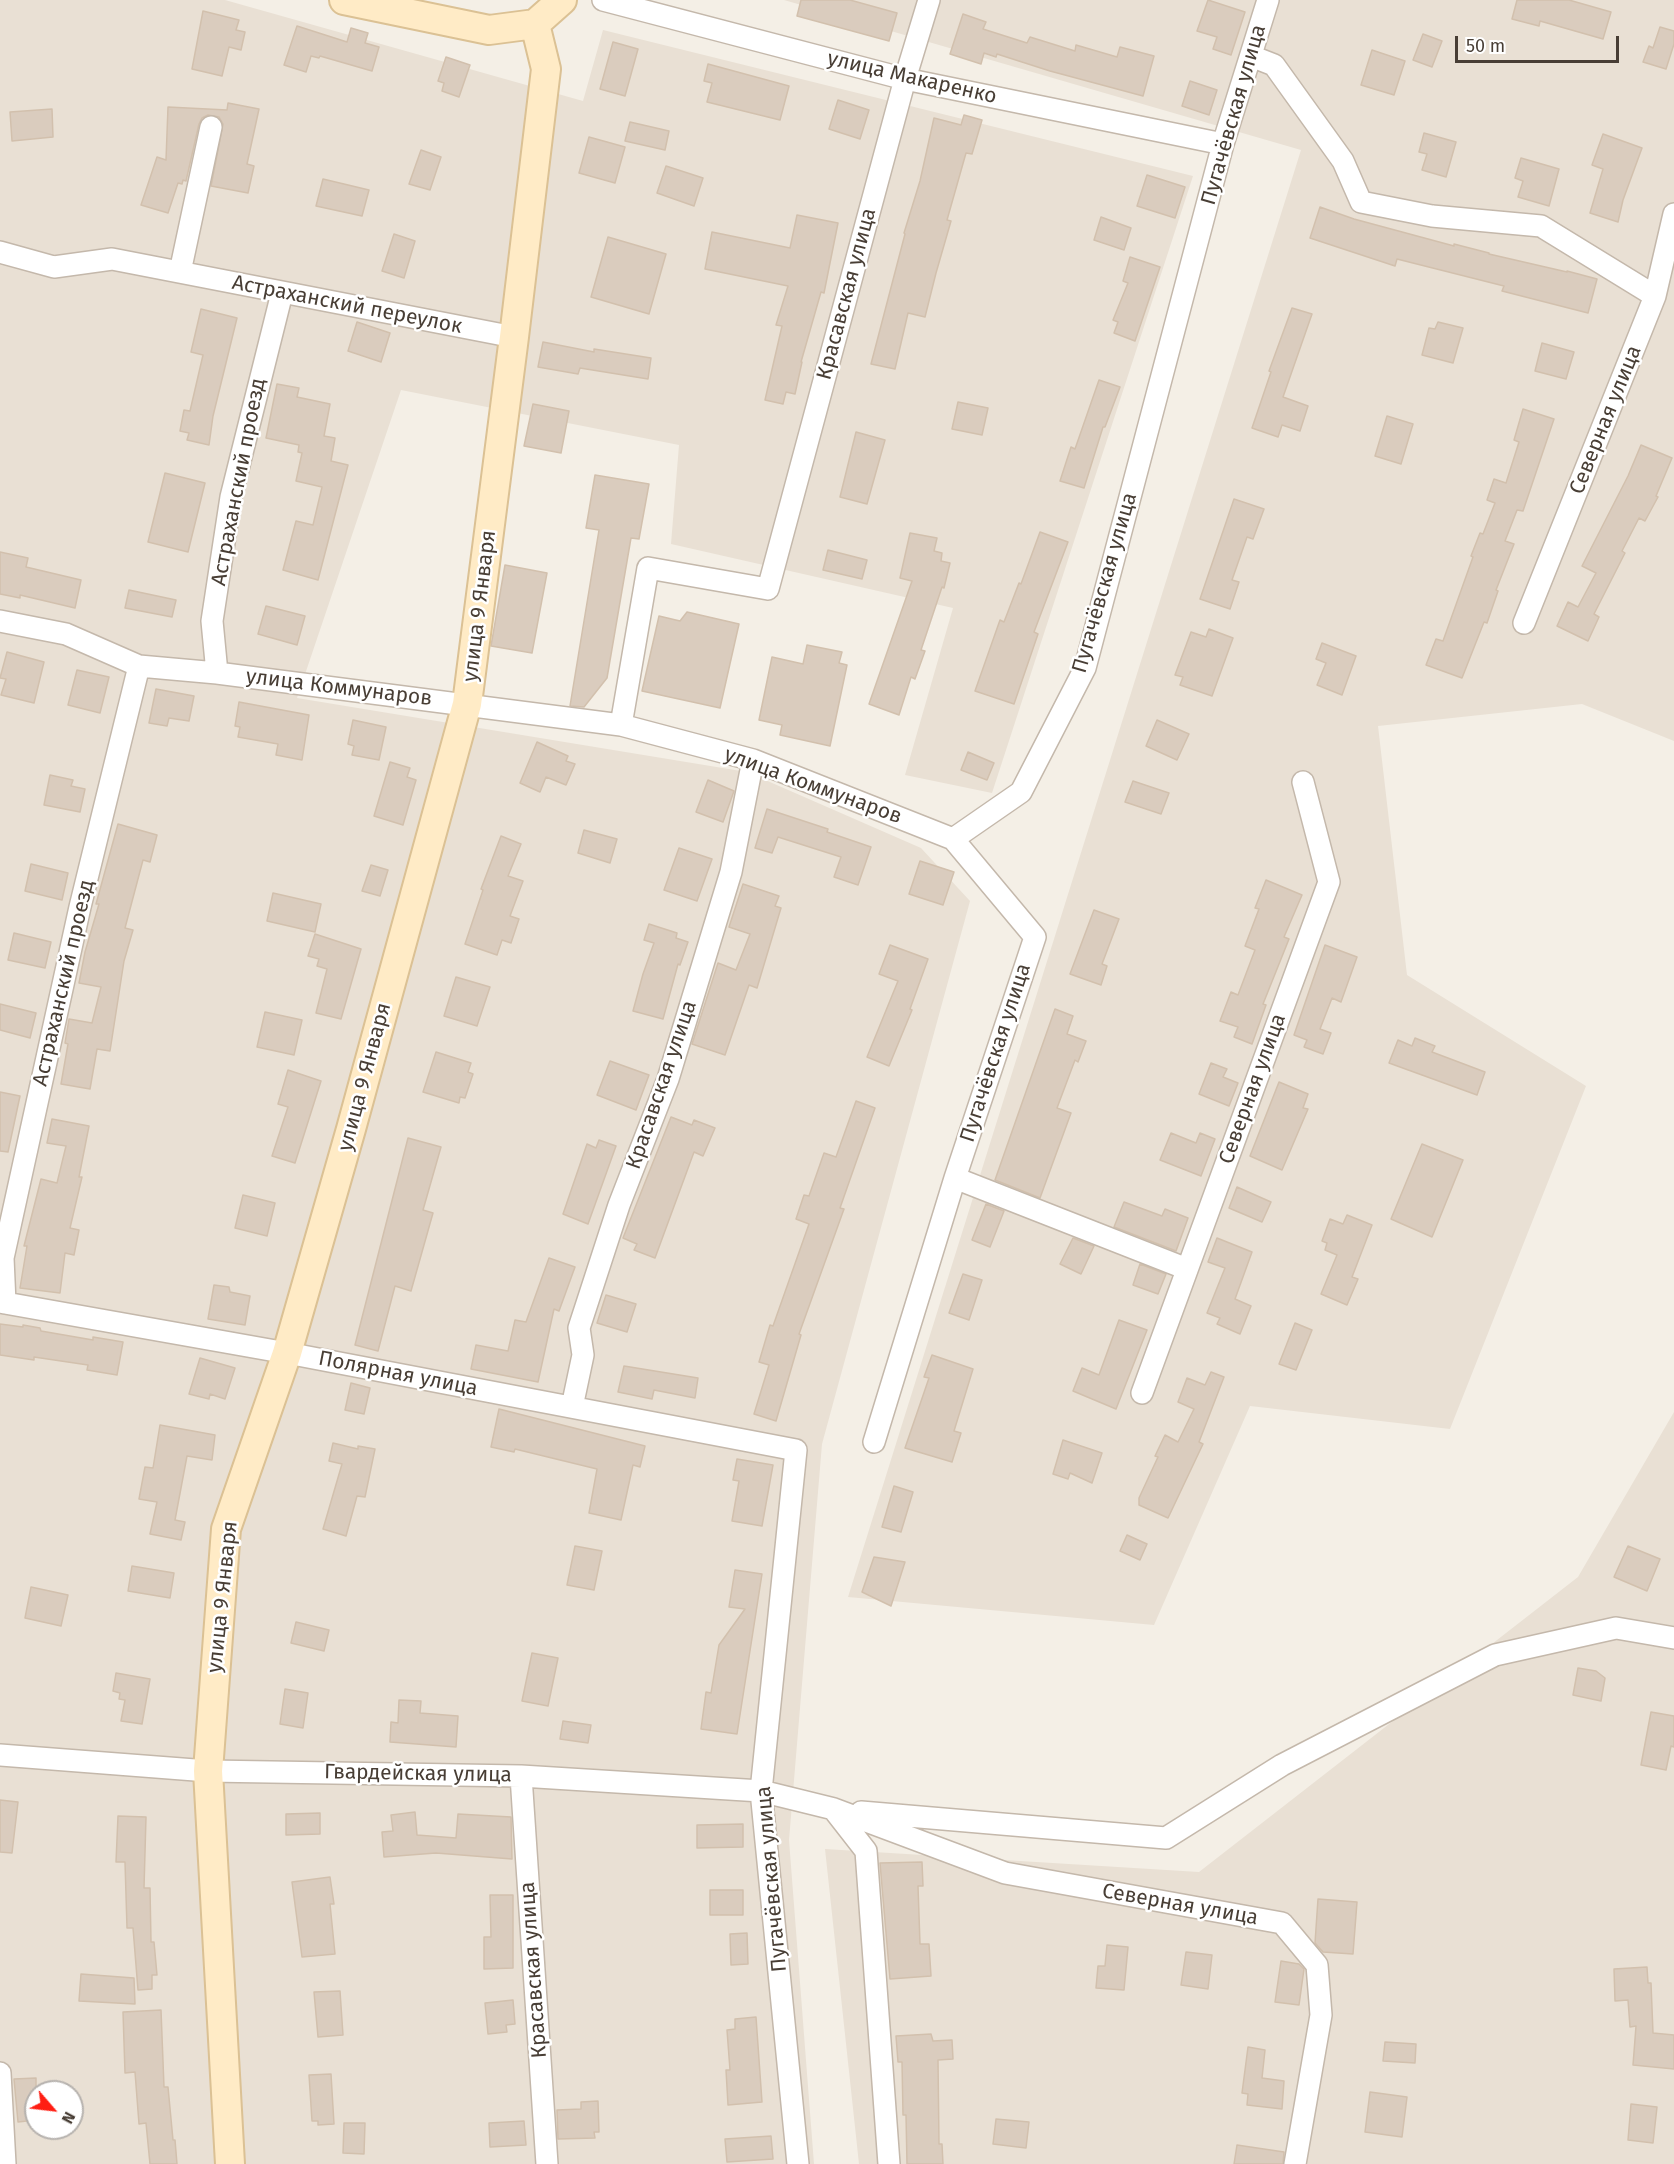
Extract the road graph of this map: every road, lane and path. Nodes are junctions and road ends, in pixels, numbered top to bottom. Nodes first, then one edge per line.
1 (344, 0) edge
2 (562, 0) edge
3 (603, 0) edge
4 (928, 0) edge
5 (1268, 0) edge
6 (535, 24) junction
7 (1251, 56) junction
8 (905, 79) junction
9 (212, 127) dead end
10 (1223, 144) junction
11 (1674, 214) edge
12 (0, 252) edge
13 (180, 272) junction
14 (282, 293) junction
15 (1656, 296) junction
16 (514, 337) junction
17 (0, 621) edge
18 (1524, 623) dead end
19 (139, 666) junction
20 (217, 673) junction
21 (467, 704) junction
22 (621, 725) junction
23 (753, 760) junction
24 (1303, 782) dead end
25 (954, 839) junction
26 (955, 1178) junction
27 (1187, 1269) junction
28 (2, 1302) edge
29 (287, 1353) junction
30 (1142, 1393) dead end
31 (572, 1407) junction
32 (874, 1442) dead end
33 (796, 1450) joint
34 (1674, 1638) edge
35 (0, 1755) edge
36 (208, 1771) junction
37 (521, 1776) junction
38 (761, 1791) junction
39 (834, 1809) junction
40 (0, 2073) edge
41 (5, 2164) edge
42 (230, 2164) edge
43 (547, 2164) edge
44 (798, 2164) edge
45 (889, 2164) edge
46 (1294, 2164) edge

1 - 6 street
2 - 6 street
3 - 8 street, улица Макаренко
4 - 8 street, Красавская улица
5 - 7 street, Пугачёвская улица
6 - 16 street, улица 9 Января
7 - 10 street, Пугачёвская улица
7 - 15 street
8 - 10 street, улица Макаренко
8 - 22 street, Красавская улица
9 - 13 street
10 - 25 street, Пугачёвская улица
11 - 15 street, Северная улица
12 - 13 street, Астраханский переулок
13 - 14 street, Астраханский переулок
14 - 16 street, Астраханский переулок
14 - 20 street, Астраханский проезд
15 - 18 street, Северная улица
16 - 21 street, улица 9 Января
17 - 19 street, улица Коммунаров
19 - 20 street, улица Коммунаров
19 - 28 street, Астраханский проезд
20 - 21 street, улица Коммунаров
21 - 22 street, улица Коммунаров
21 - 29 street, улица 9 Января
22 - 23 street, улица Коммунаров
23 - 25 street, улица Коммунаров
23 - 31 street, Красавская улица
24 - 27 street, Северная улица
25 - 26 street, Пугачёвская улица
26 - 27 street
26 - 32 street, Пугачёвская улица
27 - 30 street, Северная улица
28 - 29 street, Полярная улица
29 - 31 street, Полярная улица
29 - 36 street, улица 9 Января
31 - 33 street, Полярная улица
33 - 38 street, Пугачёвская улица
34 - 39 street
35 - 36 street, Гвардейская улица
36 - 37 street, Гвардейская улица
36 - 42 street, улица 9 Января
37 - 38 street, Гвардейская улица
37 - 43 street, Красавская улица
38 - 39 street, Гвардейская улица
38 - 44 street, Пугачёвская улица
39 - 45 street
39 - 46 street, Северная улица
40 - 41 street

